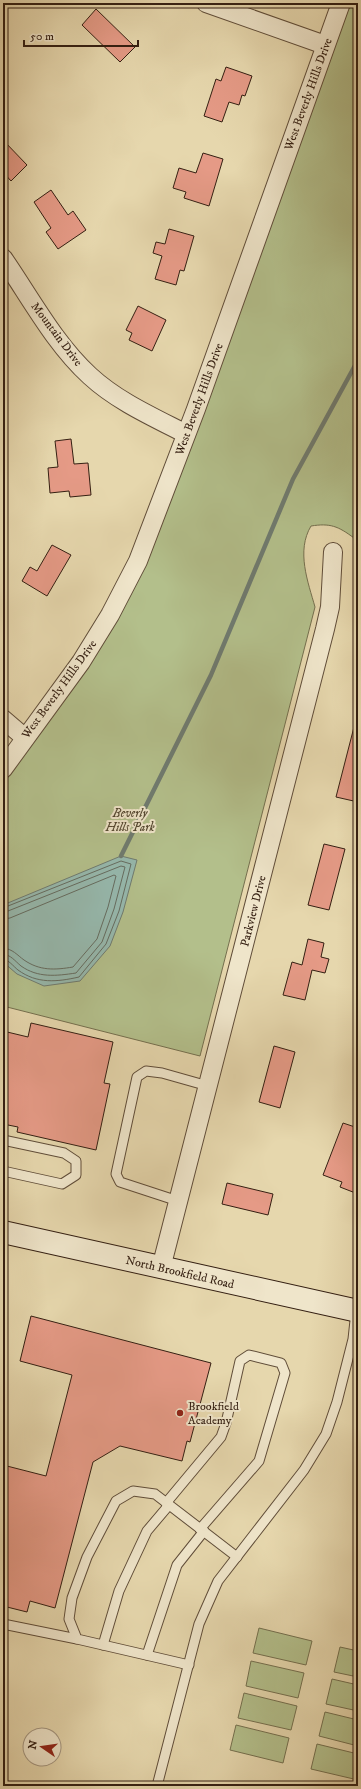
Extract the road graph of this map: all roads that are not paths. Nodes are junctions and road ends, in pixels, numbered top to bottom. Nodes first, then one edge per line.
1 (206, 3) edge
2 (341, 3) edge
3 (326, 44) junction
4 (3, 258) edge
5 (186, 434) junction
6 (333, 552) dead end
7 (3, 719) edge
8 (24, 737) junction
9 (3, 768) edge
10 (208, 1086) junction
11 (3, 1140) edge
12 (3, 1171) edge
13 (178, 1201) junction
14 (4, 1235) edge
15 (161, 1268) junction
16 (357, 1309) edge
17 (168, 1504) junction
18 (202, 1530) junction
19 (237, 1557) junction
20 (3, 1624) edge
21 (78, 1639) junction
22 (103, 1645) junction
23 (147, 1655) junction
24 (189, 1665) junction
25 (157, 1786) edge

1 - 3 street
2 - 3 street, West Beverly Hills Drive
3 - 5 street, West Beverly Hills Drive
4 - 5 street, Mountain Drive
5 - 8 street, West Beverly Hills Drive
6 - 10 street, Parkview Drive
7 - 8 street
8 - 9 street, West Beverly Hills Drive
10 - 13 street, Parkview Drive
10 - 13 lane
11 - 12 lane
13 - 15 street, Parkview Drive
14 - 15 street, North Brookfield Road
15 - 16 street, North Brookfield Road
16 - 19 lane
17 - 18 lane
17 - 18 lane
17 - 21 lane
17 - 22 lane
18 - 19 lane
18 - 23 lane
19 - 24 lane
20 - 21 lane
21 - 22 lane
22 - 23 lane
23 - 24 lane
24 - 25 lane

